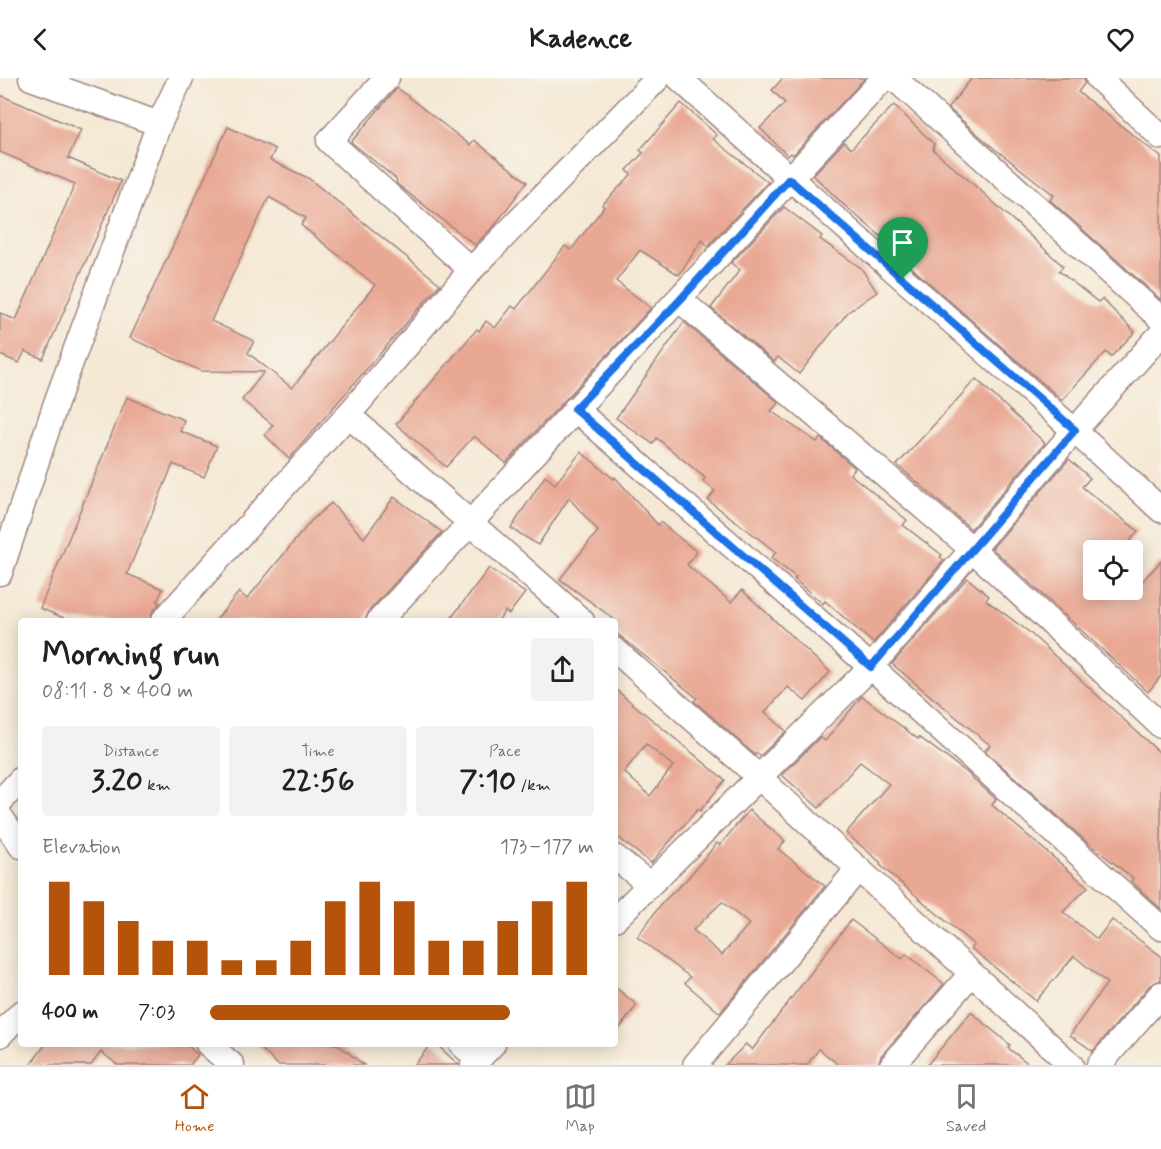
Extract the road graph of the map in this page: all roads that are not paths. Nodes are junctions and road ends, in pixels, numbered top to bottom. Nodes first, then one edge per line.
1 (31, 78) edge
2 (181, 78) edge
3 (387, 78) edge
4 (658, 78) edge
5 (679, 78) edge
6 (884, 78) edge
7 (894, 78) edge
8 (1098, 78) edge
9 (159, 124) junction
10 (1161, 137) edge
11 (789, 179) junction
12 (471, 270) junction
13 (680, 300) junction
14 (1161, 319) edge
15 (1161, 334) edge
16 (575, 409) junction
17 (348, 415) junction
18 (1075, 430) junction
19 (1161, 510) edge
20 (469, 522) junction
21 (972, 549) junction
22 (0, 573) edge
23 (166, 618) edge
24 (382, 618) edge
25 (579, 618) edge
26 (618, 653) edge
27 (871, 667) junction
28 (1161, 726) edge
29 (760, 778) junction
30 (18, 782) edge
31 (0, 802) edge
32 (0, 816) edge
33 (18, 842) edge
34 (618, 859) edge
35 (858, 869) junction
36 (649, 884) junction
37 (618, 916) edge
38 (1161, 928) edge
39 (970, 975) junction
40 (1161, 994) edge
41 (18, 1016) edge
42 (0, 1035) edge
43 (211, 1047) edge
44 (232, 1065) edge
45 (695, 1065) edge
46 (892, 1065) edge
47 (1071, 1065) edge
48 (1100, 1065) edge

1 - 9 street
2 - 9 street
3 - 12 street
4 - 12 street
5 - 11 street
6 - 11 street
7 - 14 street
8 - 10 street
9 - 22 street
11 - 13 street
11 - 18 street
12 - 17 street
13 - 16 street
13 - 21 street
15 - 18 street
16 - 20 street
16 - 27 street
17 - 20 street
17 - 23 street
18 - 19 street
18 - 21 street
20 - 24 street
20 - 25 street
21 - 27 street
21 - 28 street
26 - 29 street
27 - 29 street
27 - 38 street
29 - 35 street
29 - 36 street
30 - 31 street
32 - 33 street
34 - 36 street
35 - 39 street
35 - 45 street
36 - 37 street
39 - 46 street
39 - 47 street
40 - 48 street
41 - 42 street
43 - 44 street

